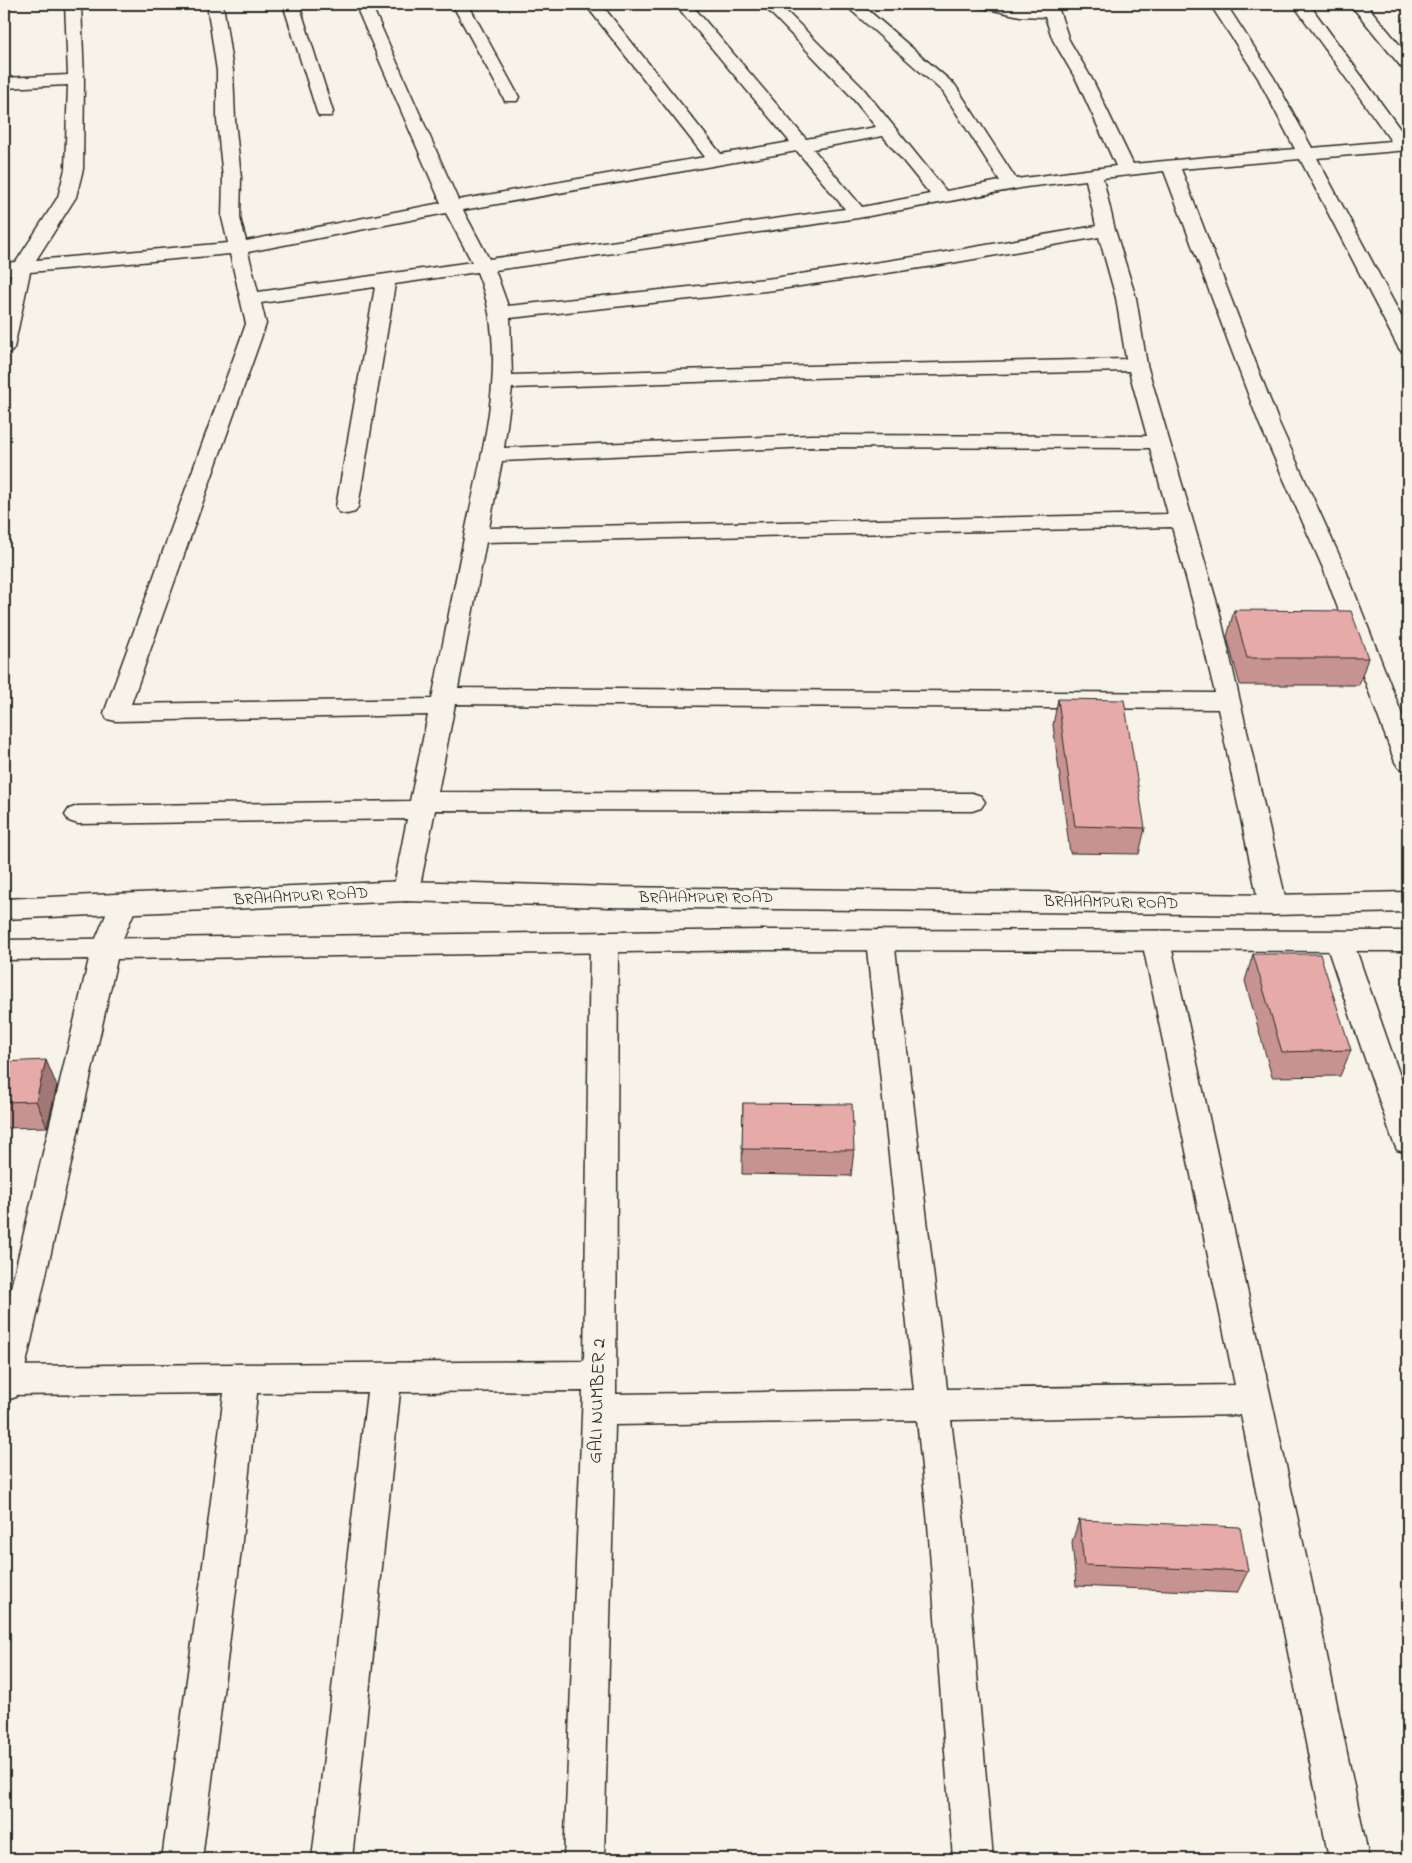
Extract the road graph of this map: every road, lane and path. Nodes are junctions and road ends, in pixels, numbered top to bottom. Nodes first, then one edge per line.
1 (73, 4) edge
2 (215, 4) edge
3 (291, 4) edge
4 (363, 4) edge
5 (460, 4) edge
6 (593, 4) edge
7 (684, 4) edge
8 (770, 4) edge
9 (852, 4) edge
10 (985, 4) edge
11 (1218, 4) edge
12 (1301, 4) edge
13 (1358, 4) edge
14 (1051, 8) edge
15 (1408, 38) edge
16 (1387, 39) junction
17 (1408, 65) edge
18 (76, 80) junction
19 (4, 83) edge
20 (511, 97) dead end
21 (325, 112) dead end
22 (889, 130) junction
23 (802, 145) junction
24 (1406, 145) edge
25 (1303, 153) junction
26 (716, 160) junction
27 (1171, 166) junction
28 (1127, 170) junction
29 (1094, 173) junction
30 (1010, 185) junction
31 (942, 198) junction
32 (451, 207) junction
33 (858, 213) junction
34 (1106, 230) junction
35 (238, 248) junction
36 (484, 265) junction
37 (22, 267) junction
38 (4, 269) edge
39 (386, 279) junction
40 (249, 298) junction
41 (500, 313) junction
42 (1408, 347) edge
43 (4, 348) edge
44 (1138, 365) junction
45 (501, 382) junction
46 (1160, 442) junction
47 (492, 455) junction
48 (347, 507) dead end
49 (1182, 520) junction
50 (477, 535) junction
51 (1230, 701) junction
52 (444, 702) junction
53 (1408, 762) edge
54 (972, 802) dead end
55 (423, 806) junction
56 (78, 815) dead end
57 (406, 891) junction
58 (954, 900) junction
59 (1408, 902) edge
60 (123, 905) junction
61 (1273, 905) junction
62 (4, 909) edge
63 (880, 940) junction
64 (955, 940) junction
65 (1156, 941) junction
66 (1339, 941) junction
67 (1408, 941) edge
68 (604, 942) junction
69 (106, 948) junction
70 (4, 950) edge
71 (1408, 1141) edge
72 (600, 1376) junction
73 (385, 1378) junction
74 (242, 1379) junction
75 (5, 1383) edge
76 (1255, 1400) junction
77 (933, 1403) junction
78 (598, 1410) junction
79 (182, 1859) edge
80 (332, 1859) edge
81 (584, 1859) edge
82 (973, 1859) edge
83 (1349, 1859) edge

1 - 18 street
2 - 35 street
3 - 21 street
4 - 32 street
5 - 20 street
6 - 26 street
7 - 23 street
8 - 22 street
9 - 30 street
10 - 14 street
11 - 25 street
12 - 24 street
13 - 16 street
14 - 28 street
15 - 16 street
16 - 17 street
18 - 19 street
18 - 37 street
22 - 23 street
22 - 31 street
23 - 26 street
23 - 33 street
24 - 25 street
25 - 27 street
25 - 42 street
26 - 32 street
27 - 28 street
27 - 53 street
28 - 29 street
29 - 30 street
29 - 34 street
30 - 31 street
31 - 33 street
32 - 35 street
32 - 36 street
33 - 36 street
34 - 41 street
34 - 44 street
35 - 37 street
35 - 40 street
36 - 39 street
36 - 41 street
37 - 38 street
37 - 43 street
39 - 40 street
39 - 48 street
40 - 52 street
41 - 45 street
44 - 45 street
44 - 46 street
45 - 47 street
46 - 47 street
46 - 49 street
47 - 50 street
49 - 50 street
49 - 51 street
50 - 52 street
51 - 52 street
51 - 61 street
52 - 55 street
54 - 55 street
55 - 56 street
55 - 57 street
57 - 58 street, BRAHAMPURI ROAD
57 - 60 street, BRAHAMPURI ROAD
58 - 61 street, BRAHAMPURI ROAD
58 - 64 street
59 - 61 street, BRAHAMPURI ROAD
60 - 62 street, BRAHAMPURI ROAD
60 - 69 street
63 - 64 street
63 - 68 street
63 - 77 street
64 - 65 street
65 - 66 street
65 - 76 street
66 - 67 street
66 - 71 street
68 - 69 street
68 - 72 street, GALI NUMBER 2
69 - 70 street
69 - 75 street
72 - 73 street
72 - 78 street, GALI NUMBER 2
73 - 74 street
73 - 80 street
74 - 75 street
74 - 79 street
76 - 77 street
76 - 83 street
77 - 78 street
77 - 82 street
78 - 81 street, GALI NUMBER 2

